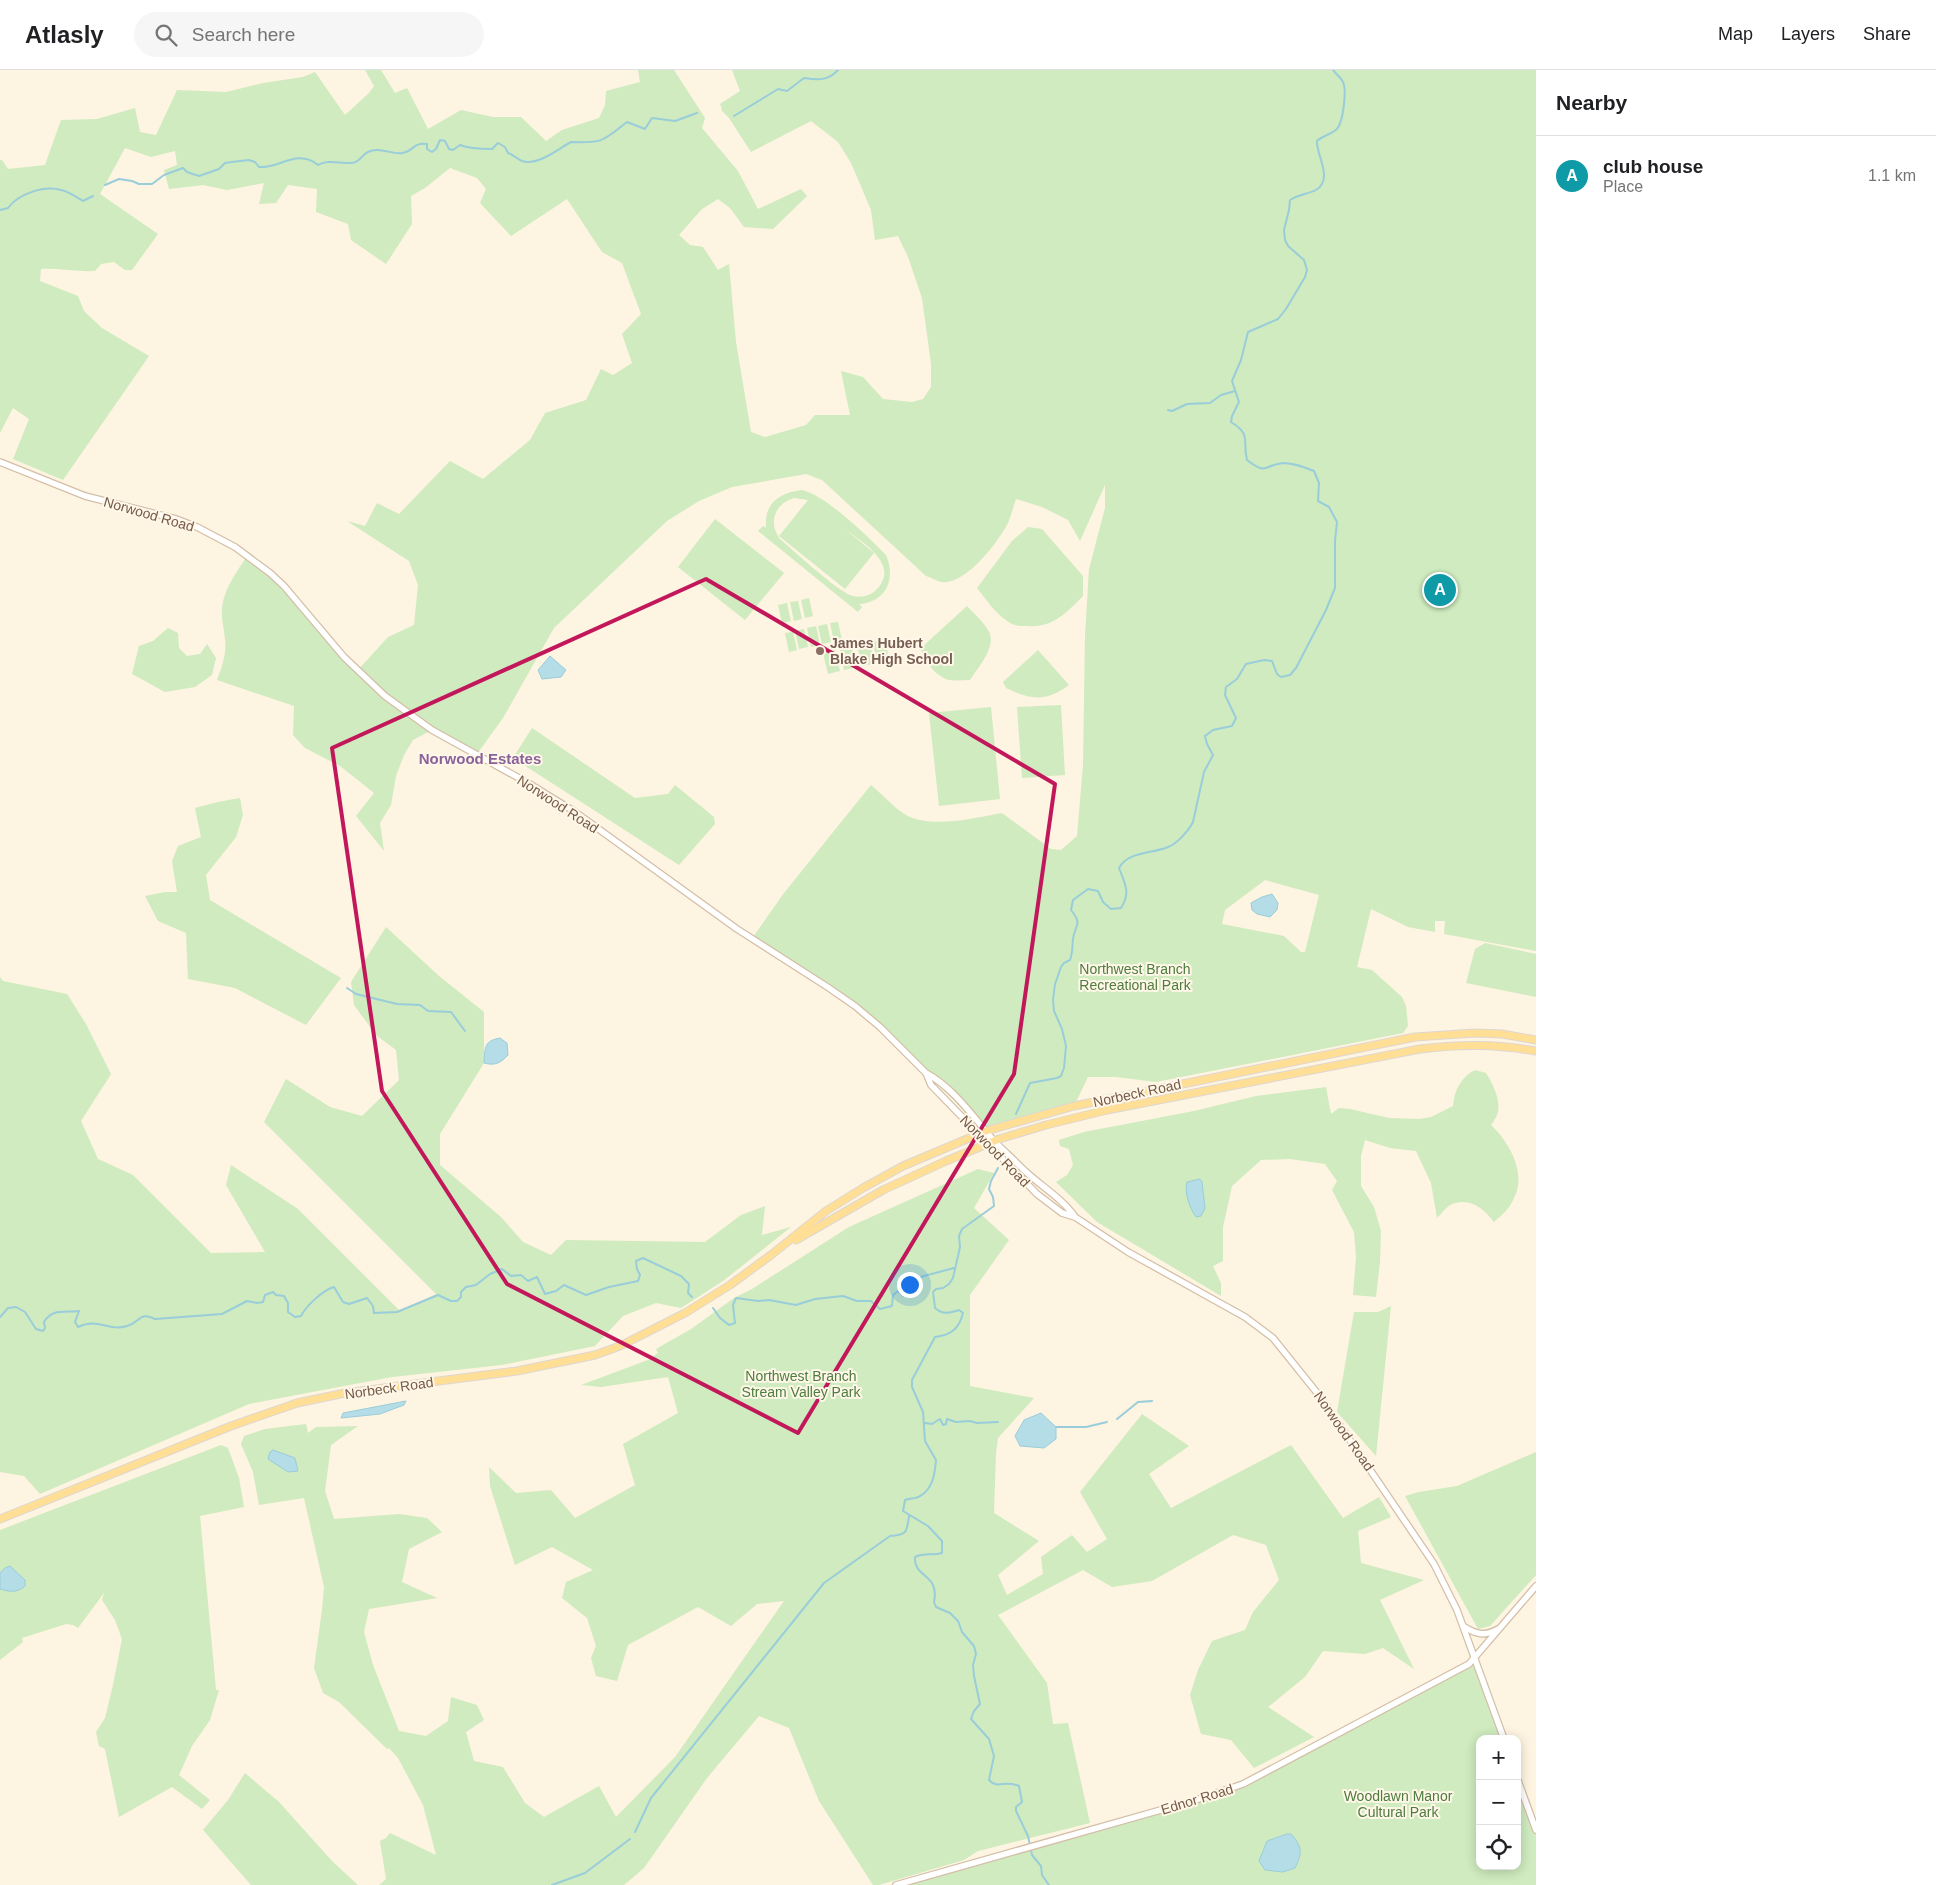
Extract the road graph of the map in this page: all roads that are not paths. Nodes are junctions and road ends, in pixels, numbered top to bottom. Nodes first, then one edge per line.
1 (0, 462) edge
2 (1536, 1040) edge
3 (1536, 1051) edge
4 (926, 1073) junction
5 (986, 1131) junction
6 (978, 1134) junction
7 (991, 1143) junction
8 (1076, 1218) junction
9 (771, 1255) junction
10 (0, 1518) edge
11 (1536, 1586) edge
12 (1463, 1626) junction
13 (1502, 1627) junction
14 (1476, 1658) junction
15 (1503, 1735) edge
16 (1518, 1780) edge
17 (1536, 1830) edge
18 (896, 1885) edge

1 - 4 main road, Norwood Road
2 - 5 main road, Norbeck Road
3 - 7 main road, Norbeck Road
4 - 5 main road, Norwood Road
4 - 6 main road, Norwood Road
5 - 6 main road, Norbeck Road
5 - 7 main road, Norwood Road
6 - 7 main road, Norwood Road
6 - 9 main road, Norbeck Road
7 - 8 main road, Norwood Road
7 - 8 main road, Norwood Road
7 - 9 main road, Norbeck Road
8 - 12 main road, Norwood Road
9 - 10 main road, Norbeck Road
11 - 13 main road, Ednor Road
12 - 13 main road
12 - 14 main road, Norwood Road
13 - 14 main road, Ednor Road
14 - 15 main road, Norwood Road
14 - 18 main road, Ednor Road
16 - 17 main road

